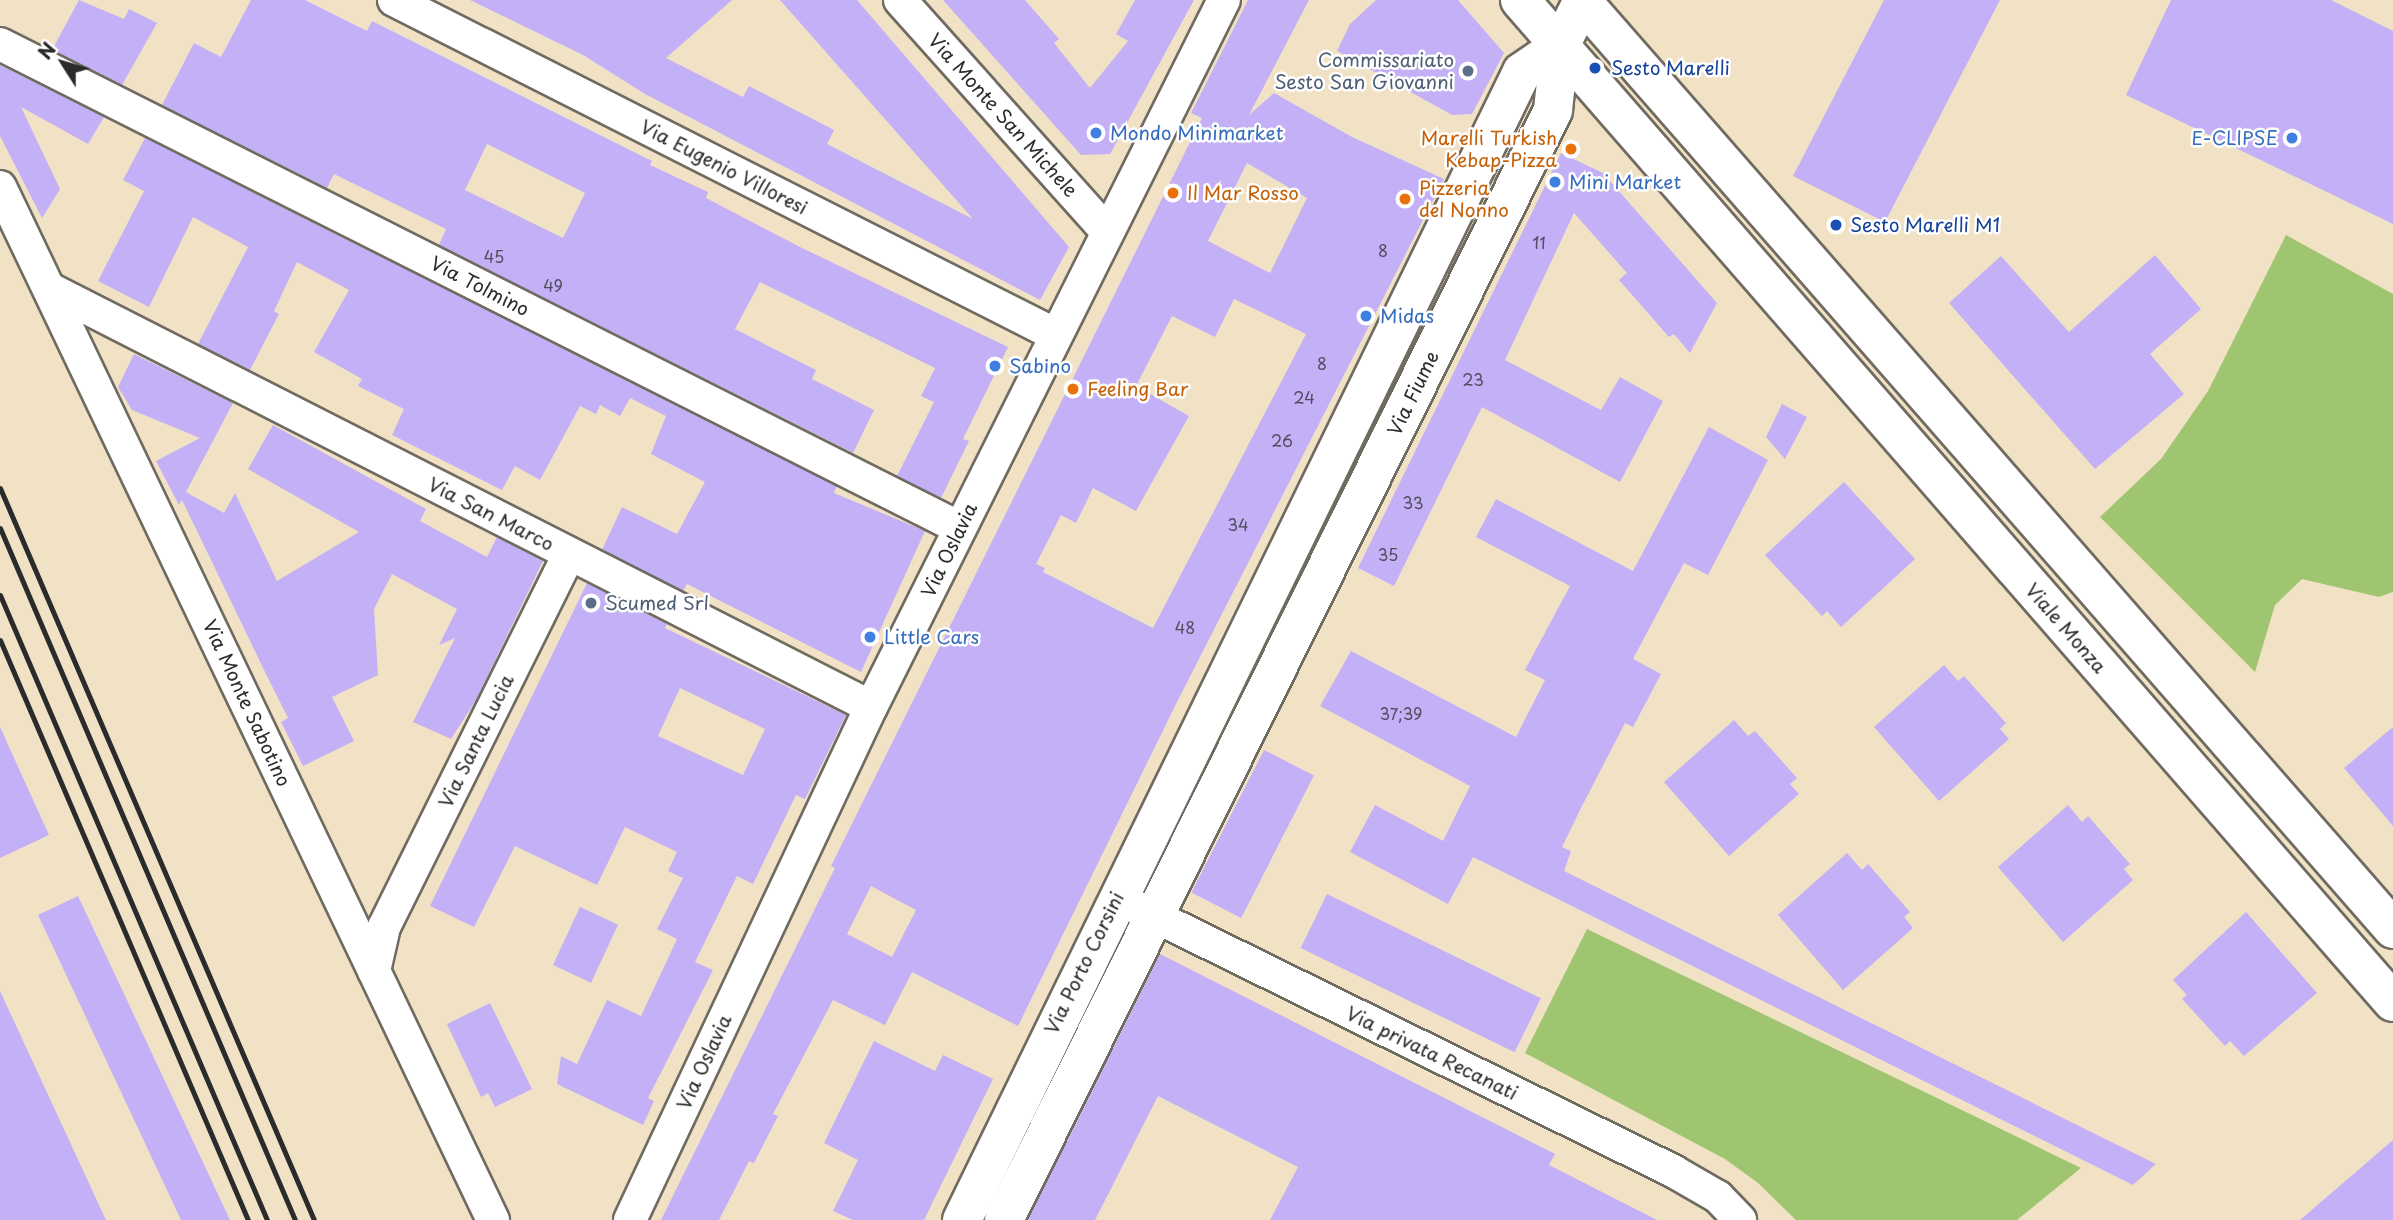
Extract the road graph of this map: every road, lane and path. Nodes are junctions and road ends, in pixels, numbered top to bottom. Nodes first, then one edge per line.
1 (394, 0) edge
2 (900, 0) edge
3 (1224, 0) edge
4 (1520, 0) edge
5 (1582, 0) edge
6 (0, 44) edge
7 (1560, 46) junction
8 (0, 187) edge
9 (1106, 230) junction
10 (50, 289) junction
11 (112, 318) junction
12 (1055, 334) junction
13 (78, 348) junction
14 (960, 528) junction
15 (569, 555) junction
16 (871, 707) junction
17 (1117, 897) junction
18 (1154, 916) junction
19 (351, 923) junction
20 (384, 927) junction
21 (2393, 929) edge
22 (374, 971) junction
23 (2393, 1002) edge
24 (961, 1214) edge
25 (493, 1220) edge
26 (630, 1220) edge
27 (1004, 1220) edge
28 (1740, 1220) edge

1 - 12 street, Via Eugenio Villoresi
2 - 9 street, Via Monte San Michele
3 - 9 street, Via Oslavia
4 - 7 street, Viale Monza
5 - 7 street
5 - 21 street
6 - 14 street, Via Tolmino
7 - 17 street, Via Porto Corsini
7 - 18 street, Via Fiume
7 - 23 street, Viale Monza
8 - 10 street, Via Monte Sabotino
9 - 12 street, Via Oslavia
10 - 11 street, Via San Marco
10 - 13 street, Via Monte Sabotino
11 - 13 street
11 - 15 street, Via San Marco
12 - 14 street, Via Oslavia
13 - 19 street, Via Monte Sabotino
14 - 16 street, Via Oslavia
15 - 16 street, Via San Marco
15 - 20 street, Via Santa Lucia
16 - 26 street, Via Oslavia
17 - 18 street, Via privata Recanati
17 - 24 street, Via Porto Corsini
18 - 27 street
18 - 28 street, Via privata Recanati
19 - 20 street
19 - 22 street, Via Monte Sabotino
20 - 22 street, Via Santa Lucia
22 - 25 street, Via Monte Sabotino

